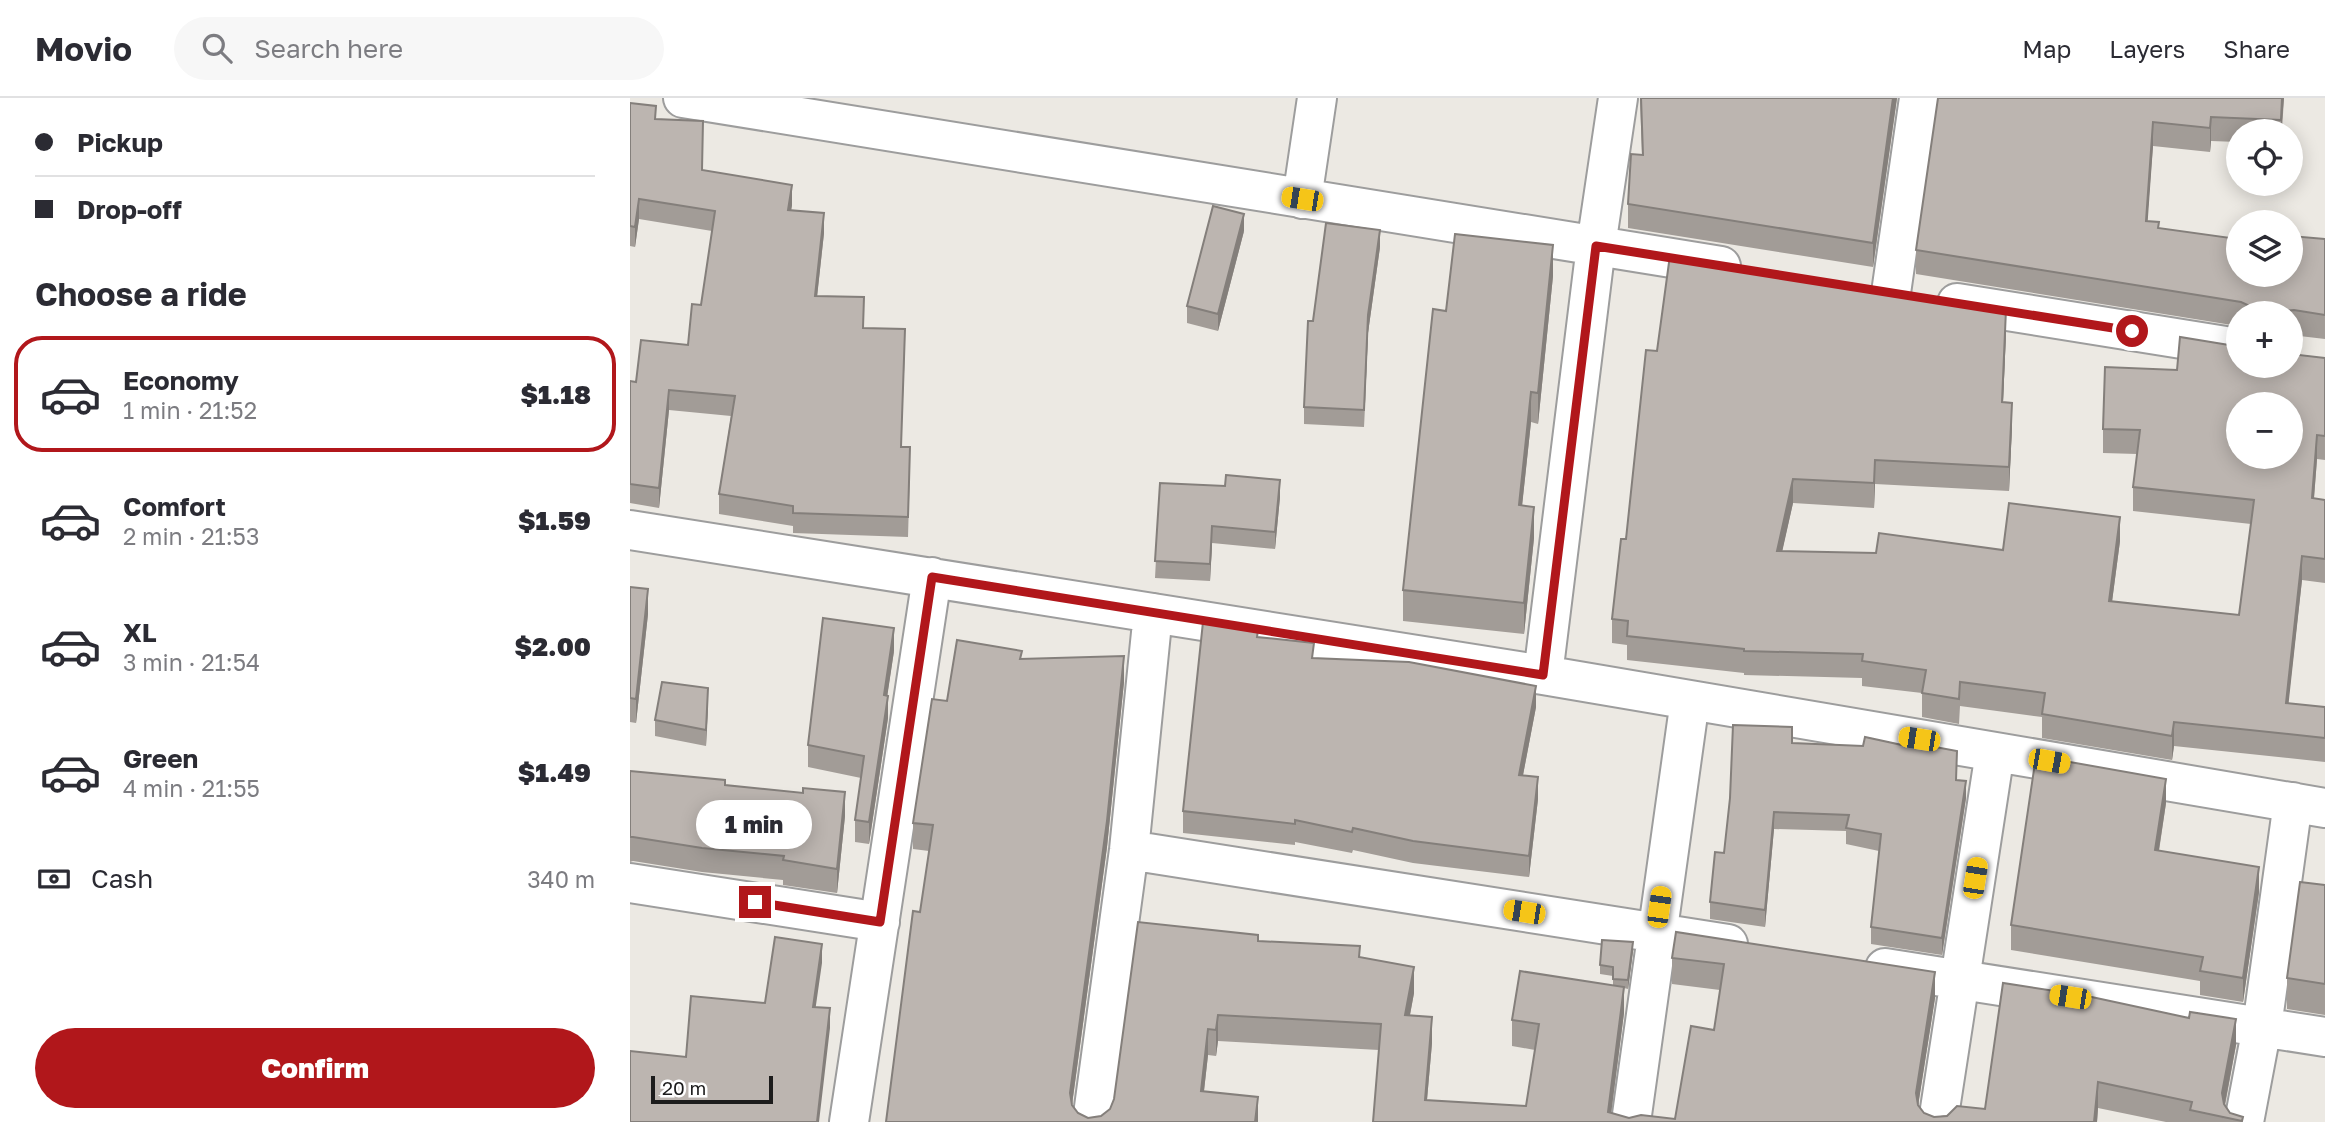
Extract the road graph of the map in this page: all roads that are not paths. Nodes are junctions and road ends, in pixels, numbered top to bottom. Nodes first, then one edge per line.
1 (683, 98) edge
2 (1317, 98) edge
3 (1618, 98) edge
4 (1919, 98) edge
5 (797, 107) edge
6 (1302, 199) junction
7 (1596, 246) junction
8 (1757, 271) edge
9 (1851, 286) edge
10 (1891, 293) junction
11 (2226, 346) edge
12 (630, 530) edge
13 (932, 577) junction
14 (1153, 612) junction
15 (1543, 675) junction
16 (1690, 700) junction
17 (1995, 752) junction
18 (2309, 805) edge
19 (1129, 850) junction
20 (630, 883) edge
21 (880, 922) junction
22 (1656, 932) junction
23 (1766, 950) edge
24 (1849, 962) edge
25 (1959, 979) junction
26 (2262, 1027) junction
27 (2325, 1037) edge
28 (849, 1122) edge
29 (1092, 1122) edge
30 (1630, 1122) edge
31 (1938, 1122) edge
32 (2244, 1122) edge

1 - 5 street
2 - 6 street
3 - 7 street
4 - 10 street
5 - 6 street
6 - 7 street
7 - 8 street
7 - 15 street
9 - 10 street
10 - 11 street
12 - 13 street
13 - 14 street
13 - 21 street
14 - 15 street
14 - 19 street
15 - 16 street
16 - 17 street
16 - 22 street
17 - 18 street
17 - 25 street
18 - 26 street
19 - 22 street
19 - 29 street
20 - 21 street
21 - 28 street
22 - 23 street
22 - 30 street
24 - 25 street
25 - 26 street
25 - 31 street
26 - 27 street
26 - 32 street

